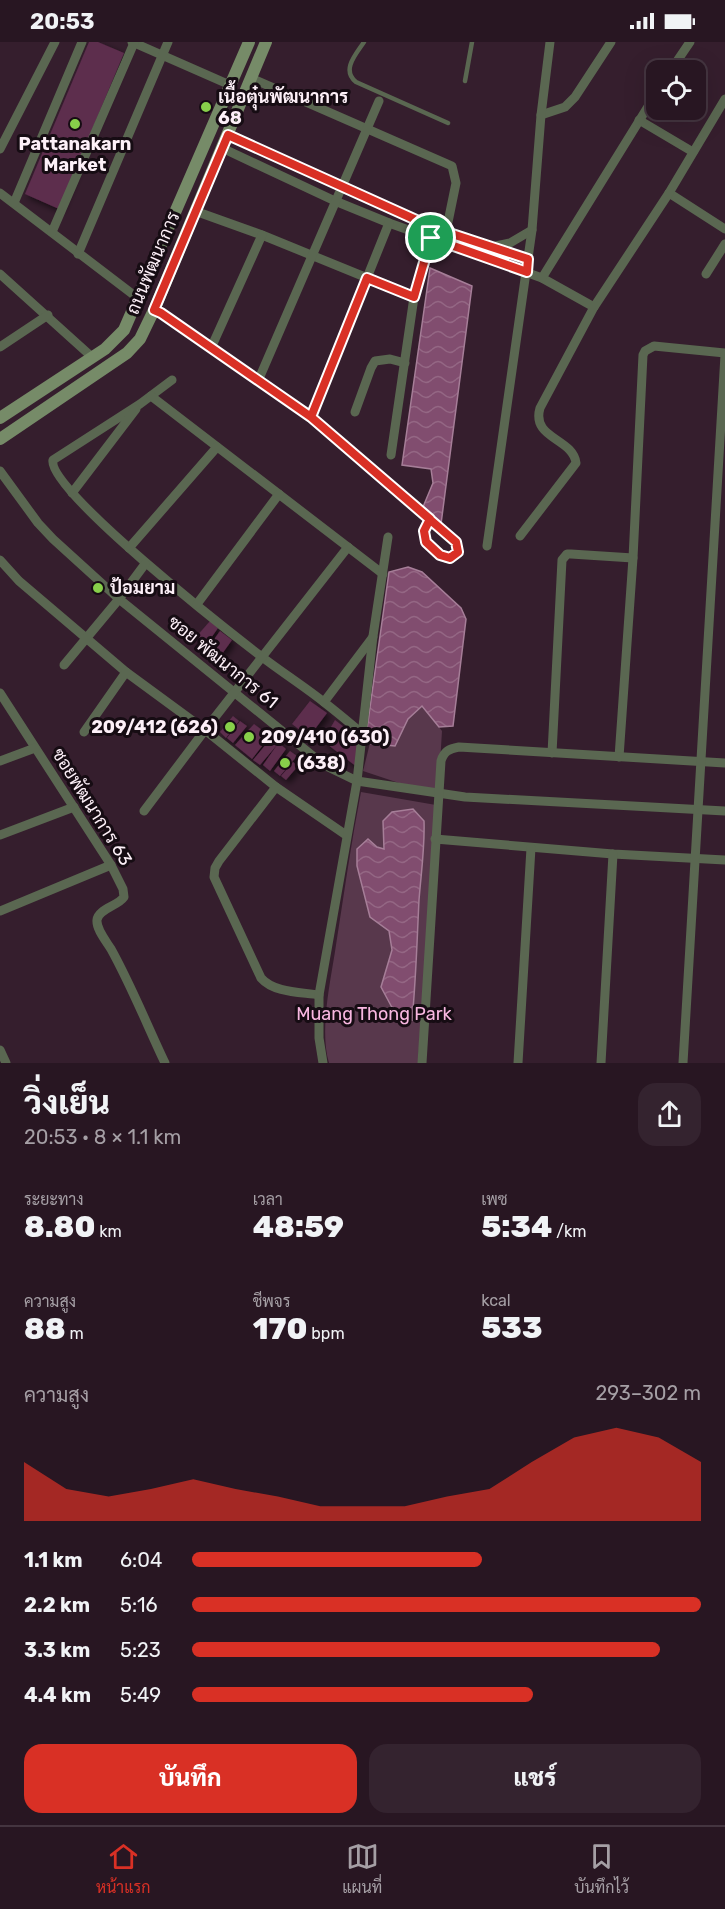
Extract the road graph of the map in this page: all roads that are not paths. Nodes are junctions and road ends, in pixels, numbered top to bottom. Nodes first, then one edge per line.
1 (56, 42) edge
2 (82, 42) edge
3 (133, 42) edge
4 (168, 42) edge
5 (249, 42) edge
6 (266, 42) edge
7 (364, 42) edge
8 (472, 42) edge
9 (550, 42) edge
10 (610, 42) edge
11 (690, 42) edge
12 (163, 55) junction
13 (678, 60) edge
14 (251, 78) junction
15 (465, 81) dead end
16 (231, 85) junction
17 (245, 92) junction
18 (725, 99) edge
19 (379, 101) dead end
20 (646, 109) edge
21 (542, 115) junction
22 (639, 120) junction
23 (448, 123) dead end
24 (366, 129) junction
25 (228, 135) junction
26 (222, 148) junction
27 (0, 149) edge
28 (693, 152) junction
29 (342, 186) junction
30 (0, 193) edge
31 (669, 193) junction
32 (335, 201) junction
33 (14, 203) junction
34 (195, 212) junction
35 (448, 222) dead end
36 (389, 223) junction
37 (434, 228) junction
38 (532, 230) junction
39 (725, 230) edge
40 (52, 232) junction
41 (262, 235) junction
42 (431, 238) junction
43 (725, 244) edge
44 (493, 246) junction
45 (78, 254) junction
46 (313, 256) junction
47 (528, 259) junction
48 (527, 272) junction
49 (706, 274) dead end
50 (2, 278) edge
51 (367, 278) junction
52 (542, 278) junction
53 (414, 297) junction
54 (139, 299) junction
55 (594, 307) junction
56 (154, 310) junction
57 (48, 315) junction
58 (0, 347) edge
59 (211, 348) junction
60 (725, 354) edge
61 (92, 357) junction
62 (405, 363) junction
63 (172, 380) dead end
64 (258, 381) junction
65 (151, 396) junction
66 (140, 404) junction
67 (355, 412) dead end
68 (311, 417) junction
69 (0, 418) edge
70 (0, 439) edge
71 (217, 447) junction
72 (392, 455) dead end
73 (0, 471) edge
74 (72, 493) junction
75 (279, 494) junction
76 (430, 519) dead end
77 (520, 536) dead end
78 (388, 537) dead end
79 (488, 546) dead end
80 (348, 547) junction
81 (129, 548) junction
82 (633, 558) junction
83 (0, 560) edge
84 (145, 564) junction
85 (383, 574) junction
86 (119, 599) junction
87 (197, 604) junction
88 (373, 636) junction
89 (86, 639) junction
90 (262, 658) junction
91 (64, 665) dead end
92 (126, 672) junction
93 (0, 693) edge
94 (235, 693) junction
95 (324, 702) junction
96 (205, 730) junction
97 (84, 732) dead end
98 (364, 735) junction
99 (35, 748) junction
100 (552, 753) junction
101 (619, 757) junction
102 (0, 761) edge
103 (700, 762) junction
104 (725, 763) edge
105 (357, 781) junction
106 (276, 787) junction
107 (438, 794) junction
108 (74, 807) junction
109 (698, 810) junction
110 (144, 811) dead end
111 (725, 811) edge
112 (0, 835) edge
113 (346, 836) junction
114 (435, 839) junction
115 (531, 848) junction
116 (613, 854) junction
117 (694, 858) junction
118 (725, 860) edge
119 (111, 865) junction
120 (0, 911) edge
121 (319, 995) junction
122 (0, 1050) edge
123 (5, 1063) edge
124 (165, 1063) edge
125 (323, 1063) edge
126 (422, 1063) edge
127 (518, 1063) edge
128 (601, 1063) edge
129 (683, 1063) edge

1 - 27 street
2 - 33 street
3 - 12 street
3 - 40 street
4 - 12 street
5 - 16 main road, ถนนพัฒนาการ
6 - 14 main road, ถนนพัฒนาการ
7 - 23 lane
8 - 15 lane
9 - 21 street
10 - 21 street
11 - 13 street
12 - 16 street
12 - 45 street
14 - 17 main road, ถนนพัฒนาการ
14 - 24 street
16 - 17 main road
16 - 54 main road, ถนนพัฒนาการ
17 - 25 main road, ถนนพัฒนาการ
18 - 28 street
19 - 24 street
20 - 22 street
21 - 38 street
22 - 28 street
22 - 52 street
24 - 29 street
24 - 35 street
25 - 26 main road, ถนนพัฒนาการ
25 - 29 street
26 - 32 street
26 - 34 main road, ถนนพัฒนาการ
28 - 31 street
29 - 32 street
29 - 37 street
30 - 33 street
31 - 39 street
31 - 55 street
32 - 36 street
32 - 46 street
33 - 40 street
34 - 41 street
34 - 56 main road, ถนนพัฒนาการ
36 - 42 street
36 - 51 street
37 - 42 street
37 - 44 street
38 - 44 street
38 - 47 street
40 - 45 street
41 - 46 street
41 - 59 street
42 - 48 street
42 - 53 street
43 - 49 street
44 - 47 street
45 - 54 street
46 - 51 street
46 - 64 street
47 - 48 street
48 - 52 street
48 - 79 street
50 - 57 street
51 - 53 street
51 - 68 street
52 - 55 street
53 - 62 street
54 - 61 main road, ถนนพัฒนาการ
55 - 77 street
56 - 59 street
56 - 70 main road, ถนนพัฒนาการ
57 - 58 street
57 - 61 street
59 - 64 street
60 - 82 street
60 - 103 street
61 - 69 main road, ถนนพัฒนาการ
62 - 67 street
62 - 72 street
63 - 65 street
64 - 68 street
65 - 66 street
65 - 71 street
66 - 74 street
66 - 74 street
68 - 76 street
71 - 75 street
71 - 81 street
73 - 86 street, ซอย พัฒนาการ 61
74 - 81 street
75 - 80 street
75 - 87 street
78 - 85 street
80 - 85 street
80 - 90 street
81 - 84 street
82 - 100 street
82 - 101 street
83 - 89 street
84 - 86 street
84 - 87 street
85 - 88 street
86 - 89 street
86 - 94 street, ซอย พัฒนาการ 61
87 - 90 street
88 - 95 street
88 - 98 street
89 - 91 street
89 - 92 street
90 - 94 street
90 - 95 street
92 - 96 street
92 - 97 street
93 - 99 street, ซอยพัฒนาการ 63
94 - 96 street
94 - 105 street, ซอย พัฒนาการ 61
95 - 98 street
96 - 106 street
96 - 110 street
98 - 105 street
99 - 102 street
99 - 108 street, ซอยพัฒนาการ 63
100 - 101 street
100 - 107 street
101 - 103 street
103 - 104 street
103 - 109 street
105 - 107 street, ซอย พัฒนาการ 61
105 - 113 street
106 - 113 street
106 - 121 street
107 - 109 street, ซอย พัฒนาการ 61
107 - 114 street
108 - 112 street
108 - 119 street, ซอยพัฒนาการ 63
109 - 111 street, ซอย พัฒนาการ 61
109 - 117 street
113 - 121 street
114 - 115 street
114 - 126 street
115 - 116 street
115 - 127 street
116 - 117 street
116 - 128 street
117 - 118 street
117 - 129 street
119 - 120 street
119 - 124 street, ซอยพัฒนาการ 63
121 - 125 street
122 - 123 street

